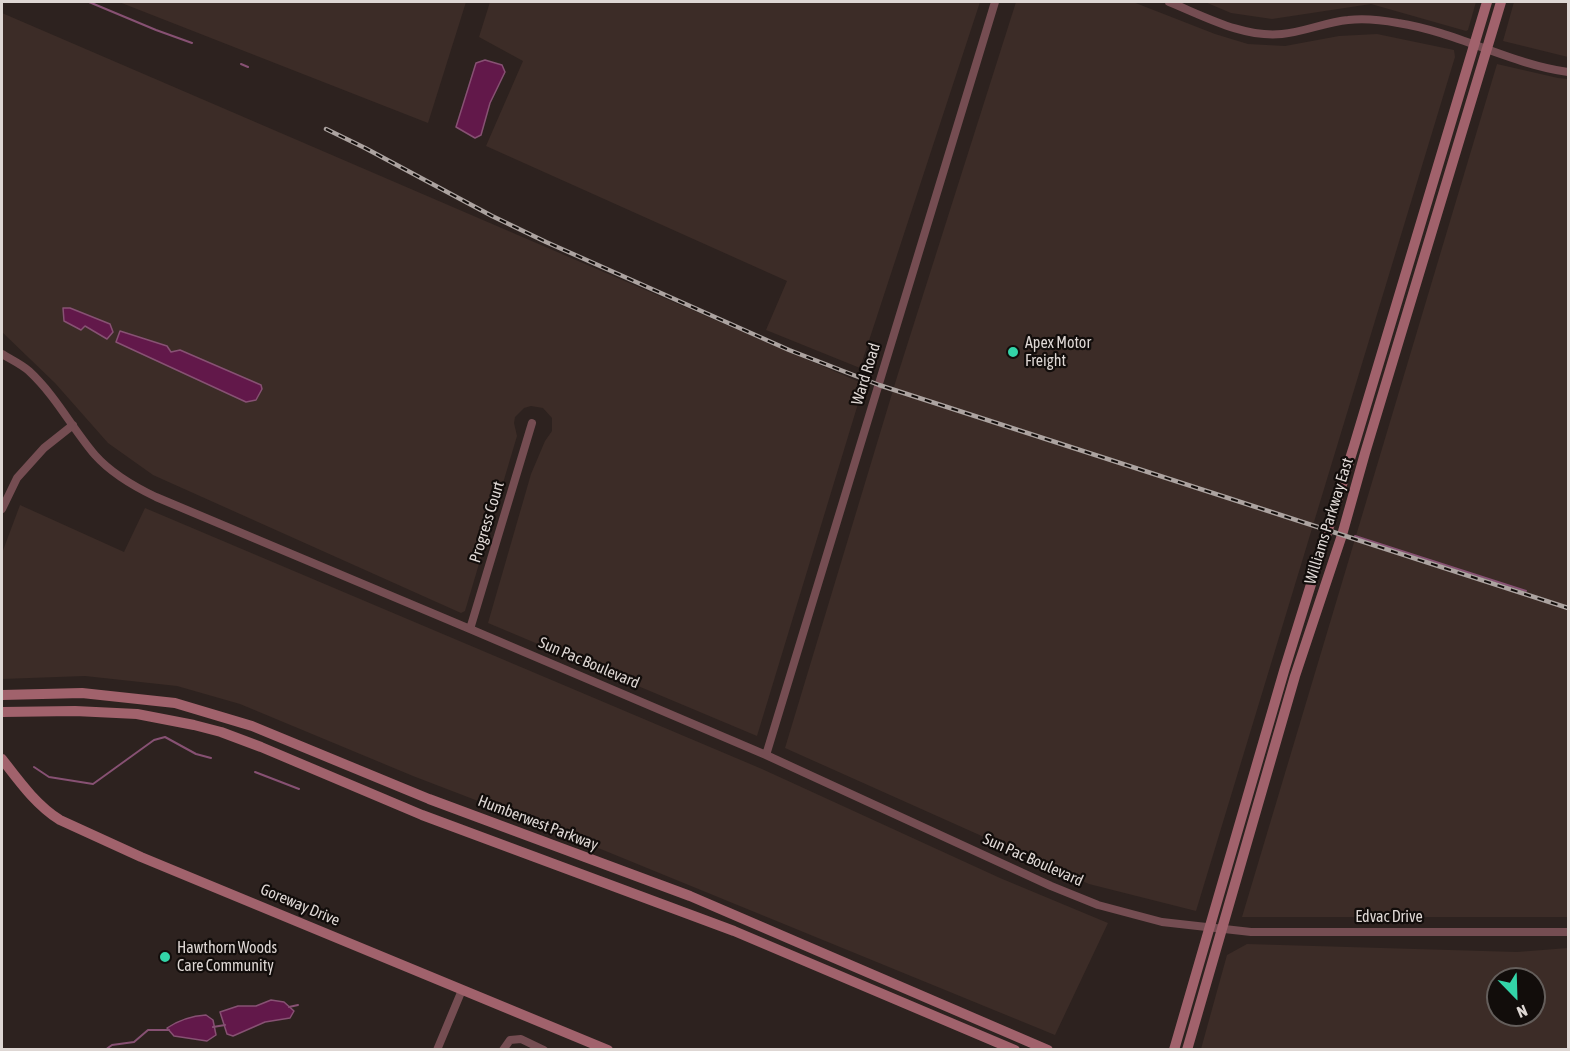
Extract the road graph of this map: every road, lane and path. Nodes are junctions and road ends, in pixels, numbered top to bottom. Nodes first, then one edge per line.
1 (995, 2) edge
2 (1169, 2) edge
3 (1487, 2) edge
4 (1501, 2) edge
5 (1474, 44) junction
6 (1488, 48) junction
7 (1569, 72) edge
8 (2, 354) edge
9 (532, 423) dead end
10 (73, 425) junction
11 (2, 509) edge
12 (470, 629) junction
13 (2, 695) edge
14 (2, 712) edge
15 (766, 755) junction
16 (2, 759) edge
17 (1209, 927) junction
18 (1223, 928) junction
19 (1569, 932) edge
20 (462, 990) junction
21 (437, 1050) edge
22 (503, 1050) edge
23 (544, 1050) edge
24 (608, 1050) edge
25 (1015, 1050) edge
26 (1048, 1050) edge
27 (1174, 1050) edge
28 (1187, 1050) edge

1 - 15 street, Ward Road
2 - 5 street
3 - 5 main road, Williams Parkway East
4 - 6 main road, Williams Parkway East
5 - 6 street
5 - 17 main road, Williams Parkway East
6 - 7 street
6 - 18 main road, Williams Parkway East
8 - 10 street, Sun Pac Boulevard
9 - 12 street, Progress Court
10 - 11 street
10 - 12 street, Sun Pac Boulevard
12 - 15 street, Sun Pac Boulevard
13 - 26 main road, Humberwest Parkway
14 - 25 main road, Humberwest Parkway
15 - 17 street, Sun Pac Boulevard
16 - 20 main road, Goreway Drive
17 - 18 street, Edvac Drive
17 - 27 main road, Williams Parkway East
18 - 19 street, Edvac Drive
18 - 28 main road, Williams Parkway East
20 - 21 street
20 - 24 main road, Goreway Drive
22 - 23 street

